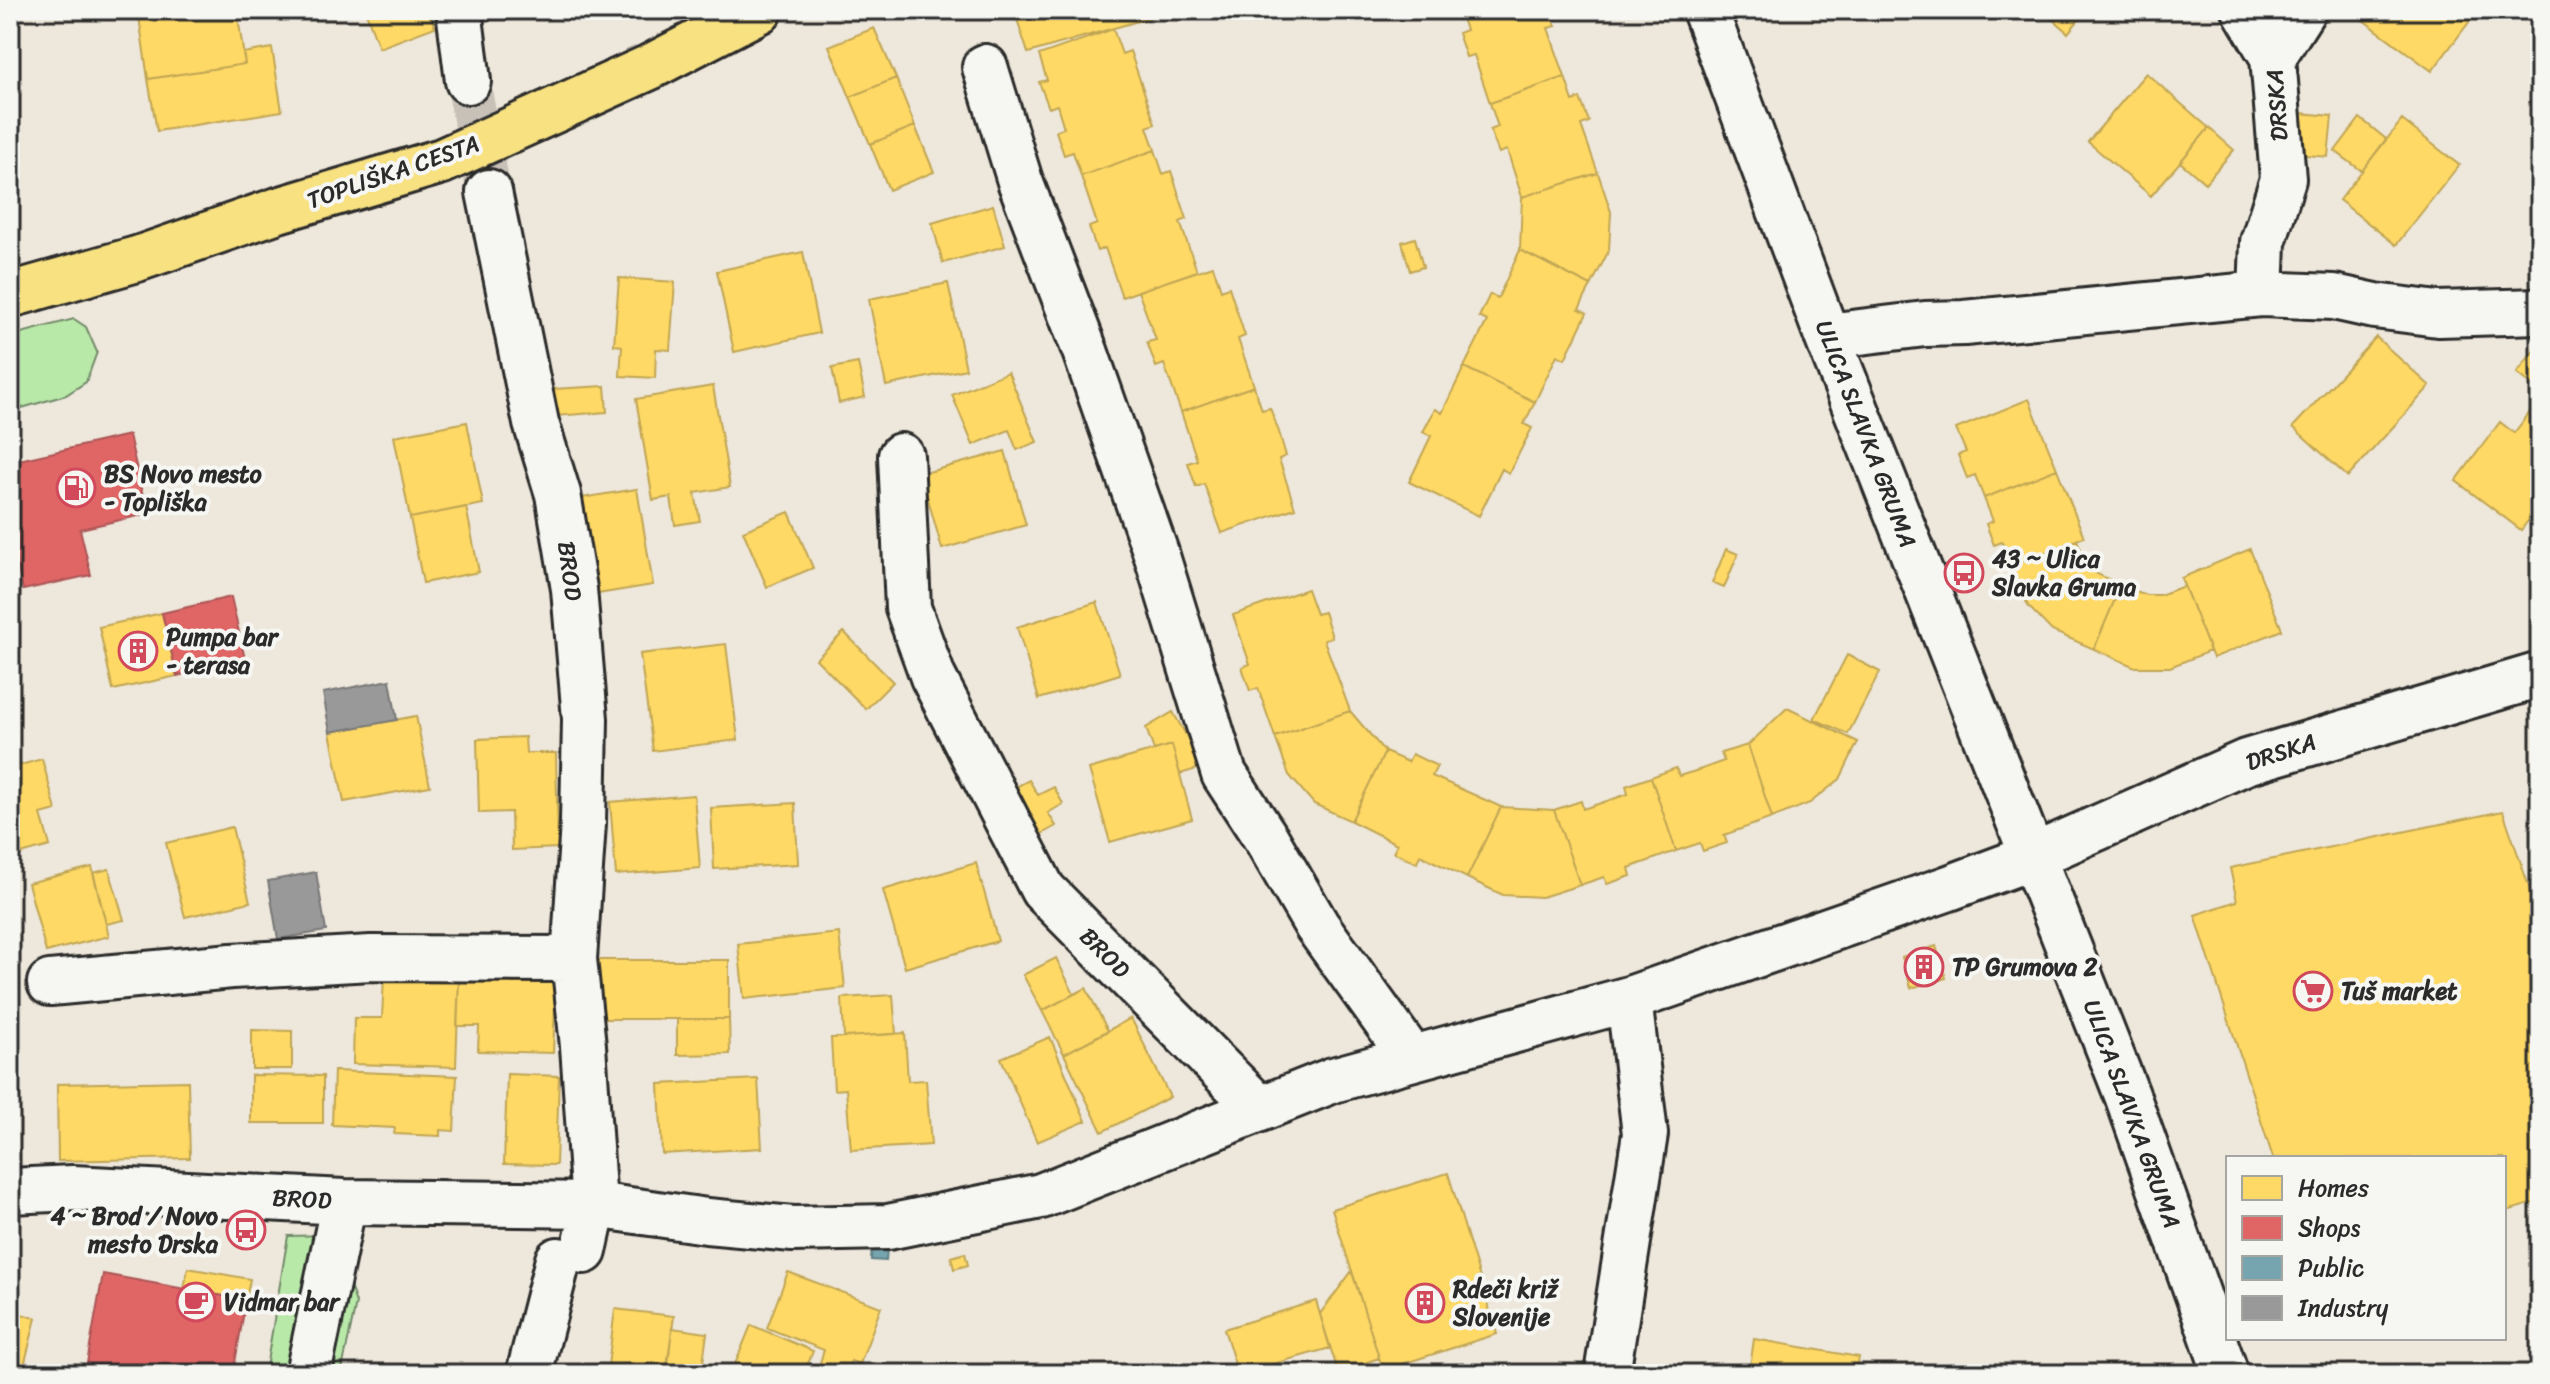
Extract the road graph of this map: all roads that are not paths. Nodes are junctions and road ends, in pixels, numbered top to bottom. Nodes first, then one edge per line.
1 (459, 10) edge
2 (760, 10) edge
3 (1705, 10) edge
4 (2245, 10) edge
5 (2303, 10) edge
6 (2273, 57) junction
7 (985, 67) dead end
8 (468, 81) tunnel mouth
9 (489, 192) tunnel mouth
10 (2261, 294) junction
11 (10, 295) edge
12 (2540, 311) edge
13 (1827, 336) junction
14 (901, 456) dead end
15 (2540, 675) edge
16 (2032, 857) junction
17 (574, 959) junction
18 (50, 983) dead end
19 (1629, 999) junction
20 (1412, 1058) junction
21 (1259, 1108) junction
22 (10, 1191) edge
23 (344, 1202) junction
24 (594, 1205) junction
25 (573, 1315) dead end
26 (308, 1374) edge
27 (529, 1374) edge
28 (559, 1374) edge
29 (1607, 1374) edge
30 (2226, 1374) edge

1 - 8 street
2 - 11 main road, TOPLIŠKA CESTA
3 - 13 street, ULICA SLAVKA GRUMA
4 - 6 street, DRSKA
5 - 6 street, DRSKA
6 - 10 street, DRSKA
7 - 20 street
9 - 17 street, BROD
10 - 12 street
10 - 13 street
13 - 16 street, ULICA SLAVKA GRUMA
14 - 21 street, BROD
15 - 16 street, DRSKA
16 - 19 street
16 - 30 street, ULICA SLAVKA GRUMA
17 - 18 street
17 - 24 street, BROD
19 - 20 street
19 - 29 street
20 - 21 street, BROD
21 - 24 street, BROD
22 - 23 street, BROD
23 - 24 street, BROD
23 - 26 street
24 - 27 street
25 - 28 street

